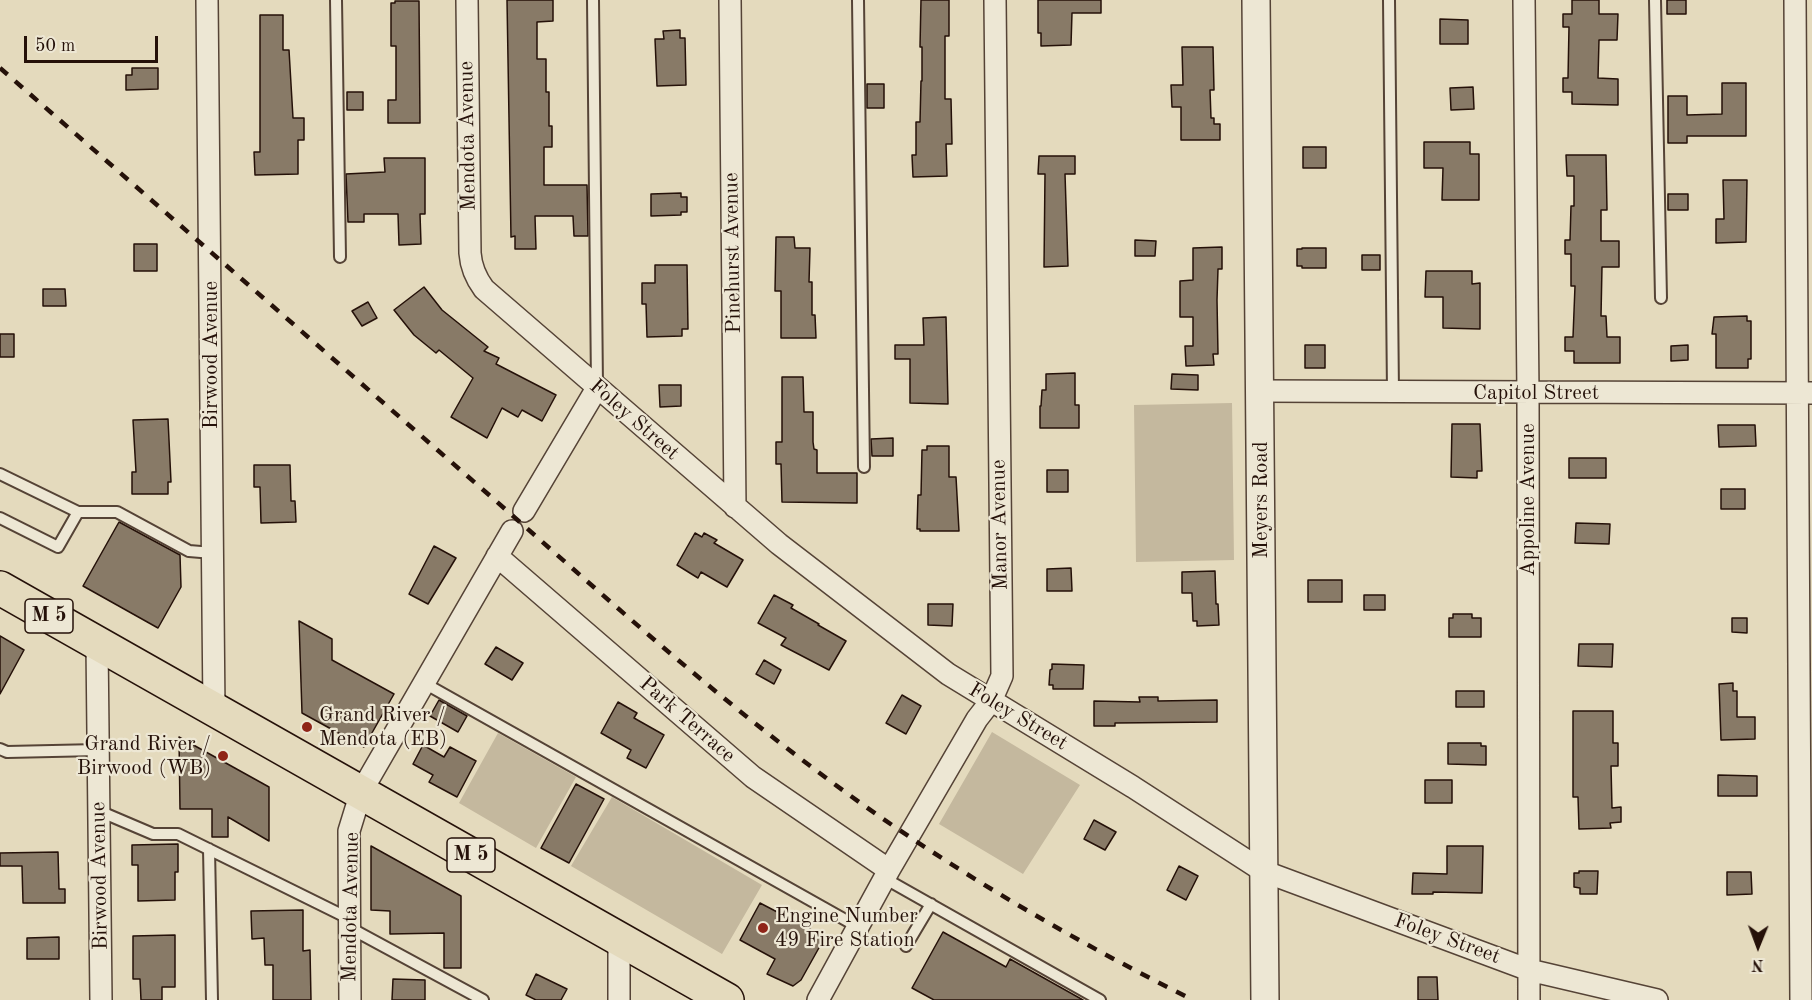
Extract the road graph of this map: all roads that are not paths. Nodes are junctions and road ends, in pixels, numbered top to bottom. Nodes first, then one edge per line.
1 (207, 0) edge
2 (336, 0) edge
3 (467, 0) edge
4 (593, 0) edge
5 (730, 0) edge
6 (858, 0) edge
7 (995, 0) edge
8 (1256, 0) edge
9 (1389, 0) edge
10 (1524, 0) edge
11 (1655, 0) edge
12 (1795, 0) edge
13 (340, 257) dead end
14 (474, 272) joint
15 (1660, 298) dead end
16 (597, 388) junction
17 (1260, 391) junction
18 (1393, 392) junction
19 (1528, 393) junction
20 (1806, 393) edge
21 (864, 467) dead end
22 (0, 474) edge
23 (735, 507) junction
24 (524, 511) dead end
25 (78, 512) junction
26 (0, 518) edge
27 (512, 531) dead end
28 (213, 553) junction
29 (497, 556) junction
30 (0, 588) edge
31 (97, 644) junction
32 (424, 683) junction
33 (992, 701) junction
34 (214, 710) junction
35 (0, 749) edge
36 (98, 750) junction
37 (362, 792) junction
38 (99, 811) junction
39 (209, 849) junction
40 (1263, 872) junction
41 (887, 874) junction
42 (931, 904) junction
43 (350, 924) junction
44 (858, 927) junction
45 (619, 939) junction
46 (906, 946) dead end
47 (1529, 970) junction
48 (480, 999) edge
49 (101, 1000) edge
50 (212, 1000) edge
51 (350, 1000) edge
52 (619, 1000) edge
53 (727, 1000) edge
54 (818, 1000) edge
55 (1100, 1000) edge
56 (1265, 1000) edge
57 (1529, 1000) edge
58 (1657, 1000) edge
59 (1801, 1000) edge

1 - 28 street, Birwood Avenue
2 - 13 lane
3 - 14 street, Mendota Avenue
4 - 16 lane
5 - 23 street, Pinehurst Avenue
6 - 21 lane
7 - 33 street, Manor Avenue
8 - 17 street, Meyers Road
9 - 18 lane
10 - 19 street, Appoline Avenue
11 - 15 lane
12 - 20 street
14 - 16 street, Foley Street
16 - 23 street, Foley Street
16 - 24 street
17 - 18 street, Capitol Street
17 - 40 street, Meyers Road
18 - 19 street, Capitol Street
19 - 20 street, Capitol Street
19 - 47 street, Appoline Avenue
20 - 59 street
22 - 25 lane
23 - 33 street, Foley Street
25 - 26 lane
25 - 28 lane
27 - 29 street, Mendota Avenue
28 - 34 street, Birwood Avenue
29 - 32 street, Mendota Avenue
29 - 41 street, Park Terrace
30 - 31 main road, M 5
31 - 34 main road, M 5
31 - 36 street, Birwood Avenue
32 - 37 street, Mendota Avenue
32 - 44 lane
33 - 40 street, Foley Street
33 - 41 street, Manor Avenue
34 - 37 main road, M 5
35 - 36 lane
36 - 38 street, Birwood Avenue
37 - 43 street, Mendota Avenue
37 - 45 main road, M 5
38 - 39 lane
38 - 49 street, Birwood Avenue
39 - 43 lane
39 - 50 lane
40 - 47 street, Foley Street
40 - 56 street, Meyers Road
41 - 42 lane
41 - 44 street, Manor Avenue
42 - 46 lane
42 - 55 lane
43 - 48 lane
43 - 51 street, Mendota Avenue
44 - 54 street, Manor Avenue
45 - 52 street
45 - 53 main road, M 5
47 - 57 street, Appoline Avenue
47 - 58 street, Foley Street

